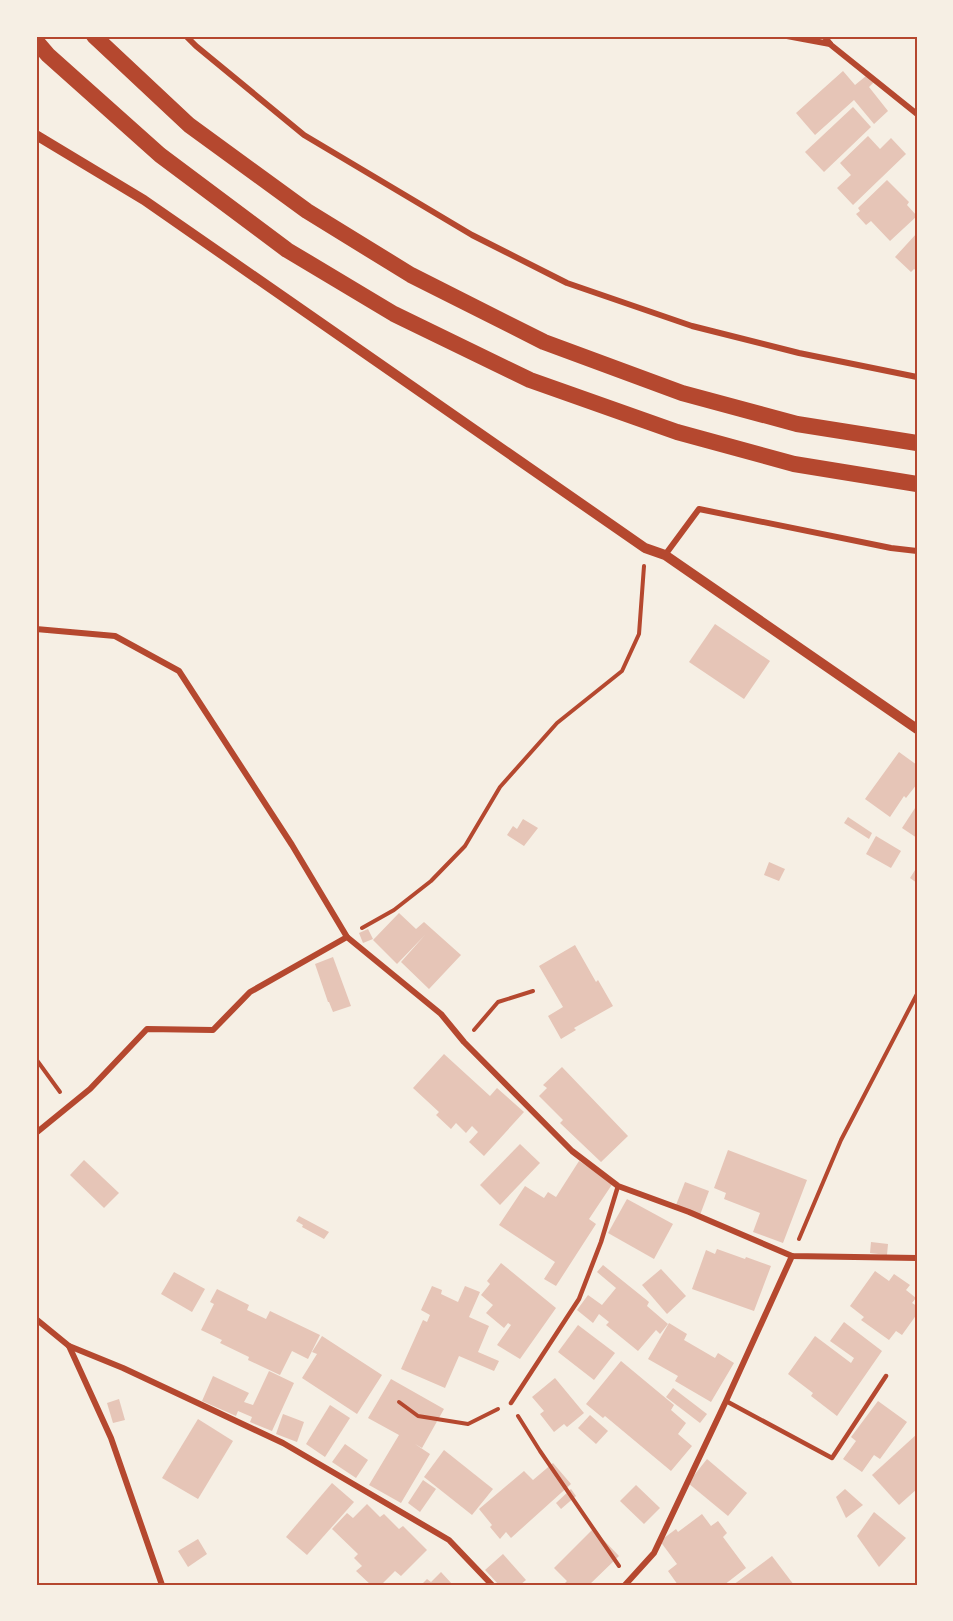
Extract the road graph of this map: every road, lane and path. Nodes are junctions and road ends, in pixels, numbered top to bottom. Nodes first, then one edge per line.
1 (94, 36) edge
2 (186, 36) edge
3 (787, 36) edge
4 (824, 36) edge
5 (36, 42) edge
6 (831, 45) junction
7 (917, 114) edge
8 (36, 135) edge
9 (917, 376) edge
10 (917, 443) edge
11 (917, 483) edge
12 (645, 548) junction
13 (917, 551) edge
14 (665, 555) junction
15 (36, 629) edge
16 (917, 729) edge
17 (347, 937) junction
18 (533, 991) dead end
19 (917, 994) edge
20 (464, 1042) junction
21 (36, 1059) edge
22 (69, 1105) junction
23 (36, 1133) edge
24 (618, 1186) junction
25 (792, 1256) junction
26 (917, 1258) edge
27 (36, 1319) edge
28 (69, 1346) junction
29 (886, 1376) dead end
30 (726, 1401) junction
31 (399, 1402) dead end
32 (511, 1403) junction
33 (627, 1583) edge
34 (162, 1585) edge
35 (492, 1585) edge

1 - 10 highway
2 - 9 street
3 - 6 street
4 - 6 street
5 - 11 highway
6 - 7 street
8 - 12 street
12 - 14 street
12 - 17 path
13 - 14 street
14 - 16 street
15 - 17 street
17 - 20 street
17 - 22 street
18 - 20 path
19 - 25 path
20 - 24 street
21 - 22 path
22 - 23 street
24 - 25 street
24 - 32 lane
25 - 26 street
25 - 30 street
27 - 28 street
28 - 34 street
28 - 35 street
29 - 30 lane
30 - 33 street
31 - 32 path
32 - 33 path

